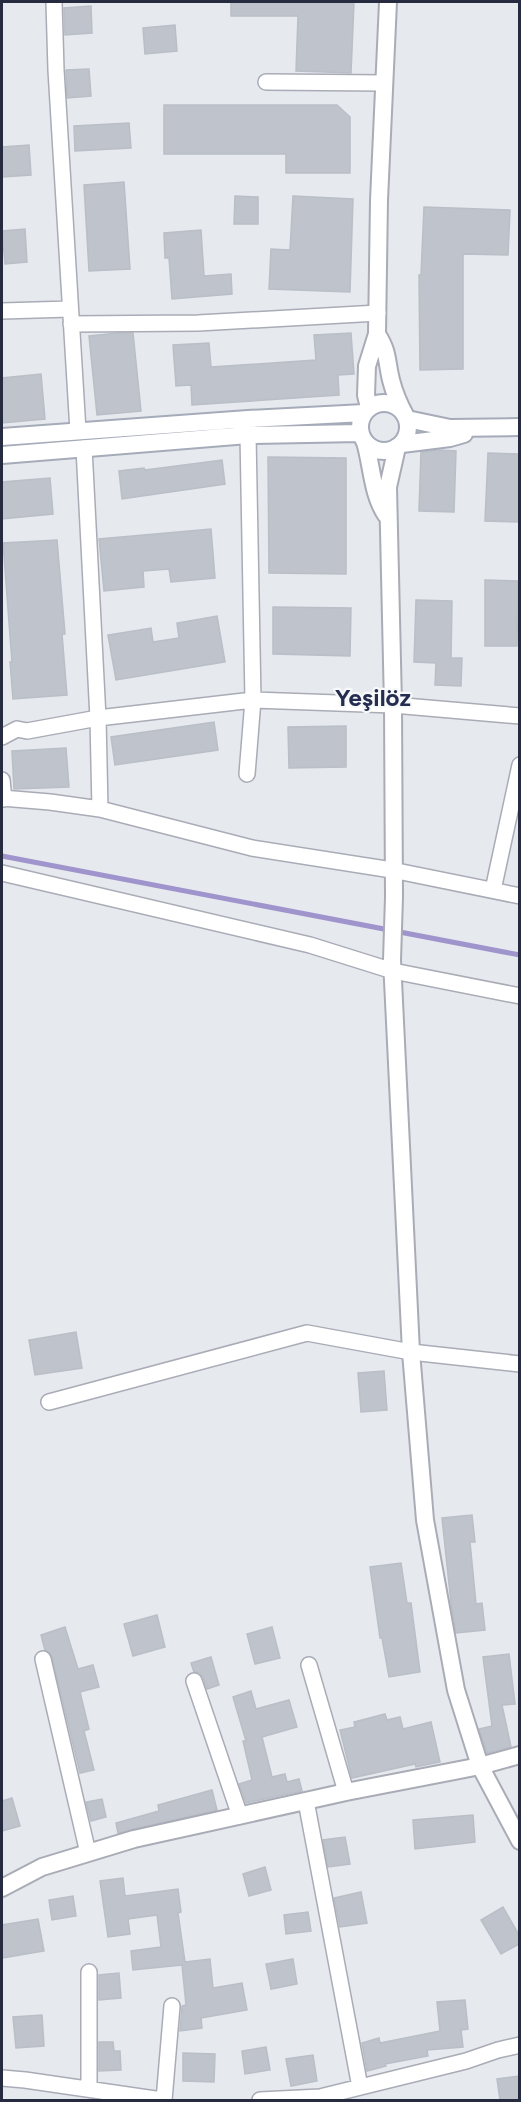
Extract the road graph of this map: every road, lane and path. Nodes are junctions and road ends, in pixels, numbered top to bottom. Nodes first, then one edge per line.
1 (54, 2) edge
2 (388, 2) edge
3 (266, 82) dead end
4 (384, 83) junction
5 (2, 311) edge
6 (378, 313) junction
7 (71, 317) junction
8 (378, 334) junction
9 (366, 411) junction
10 (406, 417) junction
11 (488, 427) junction
12 (519, 428) edge
13 (78, 430) junction
14 (248, 435) junction
15 (2, 437) edge
16 (363, 438) junction
17 (399, 445) junction
18 (84, 448) junction
19 (2, 455) edge
20 (389, 518) junction
21 (253, 700) junction
22 (393, 705) junction
23 (519, 716) edge
24 (98, 718) junction
25 (2, 737) edge
26 (519, 765) edge
27 (247, 774) dead end
28 (2, 780) edge
29 (3, 798) edge
30 (100, 809) junction
31 (392, 870) junction
32 (2, 873) edge
33 (493, 890) junction
34 (519, 896) edge
35 (392, 966) junction
36 (519, 996) edge
37 (411, 1352) junction
38 (519, 1364) edge
39 (49, 1402) dead end
40 (43, 1659) dead end
41 (309, 1665) dead end
42 (194, 1681) dead end
43 (519, 1755) edge
44 (480, 1766) junction
45 (346, 1792) junction
46 (306, 1801) junction
47 (240, 1816) junction
48 (519, 1841) edge
49 (88, 1853) junction
50 (2, 1888) edge
51 (89, 1972) dead end
52 (172, 2006) dead end
53 (519, 2045) edge
54 (2, 2078) edge
55 (360, 2087) junction
56 (89, 2089) junction
57 (163, 2100) edge
58 (260, 2100) edge

1 - 7 street
2 - 4 street
3 - 4 street
4 - 6 street
5 - 7 street
6 - 7 street
6 - 8 street
7 - 13 street
8 - 9 street
8 - 10 street
9 - 10 street
9 - 13 street
9 - 16 street
10 - 11 street
10 - 17 street
11 - 12 street
11 - 17 street
13 - 15 street
14 - 16 street
14 - 18 street
14 - 21 street
16 - 17 street
16 - 20 street
17 - 20 street
18 - 19 street
18 - 24 street
20 - 22 street
21 - 22 street
21 - 24 street
21 - 27 street
22 - 23 street
22 - 31 street
24 - 25 street
24 - 30 street
26 - 33 street
28 - 29 street
29 - 30 street
30 - 31 street
31 - 33 street
31 - 35 street
32 - 35 street
33 - 34 street
35 - 36 street
35 - 37 street
37 - 38 street
37 - 39 street
37 - 44 street
40 - 49 street
41 - 45 street
42 - 47 street
43 - 44 street
44 - 45 street
44 - 48 street
45 - 46 street
46 - 47 street
46 - 55 street
47 - 49 street
49 - 50 street
51 - 56 street
52 - 57 street
53 - 55 street
54 - 56 street
55 - 58 street
56 - 57 street

